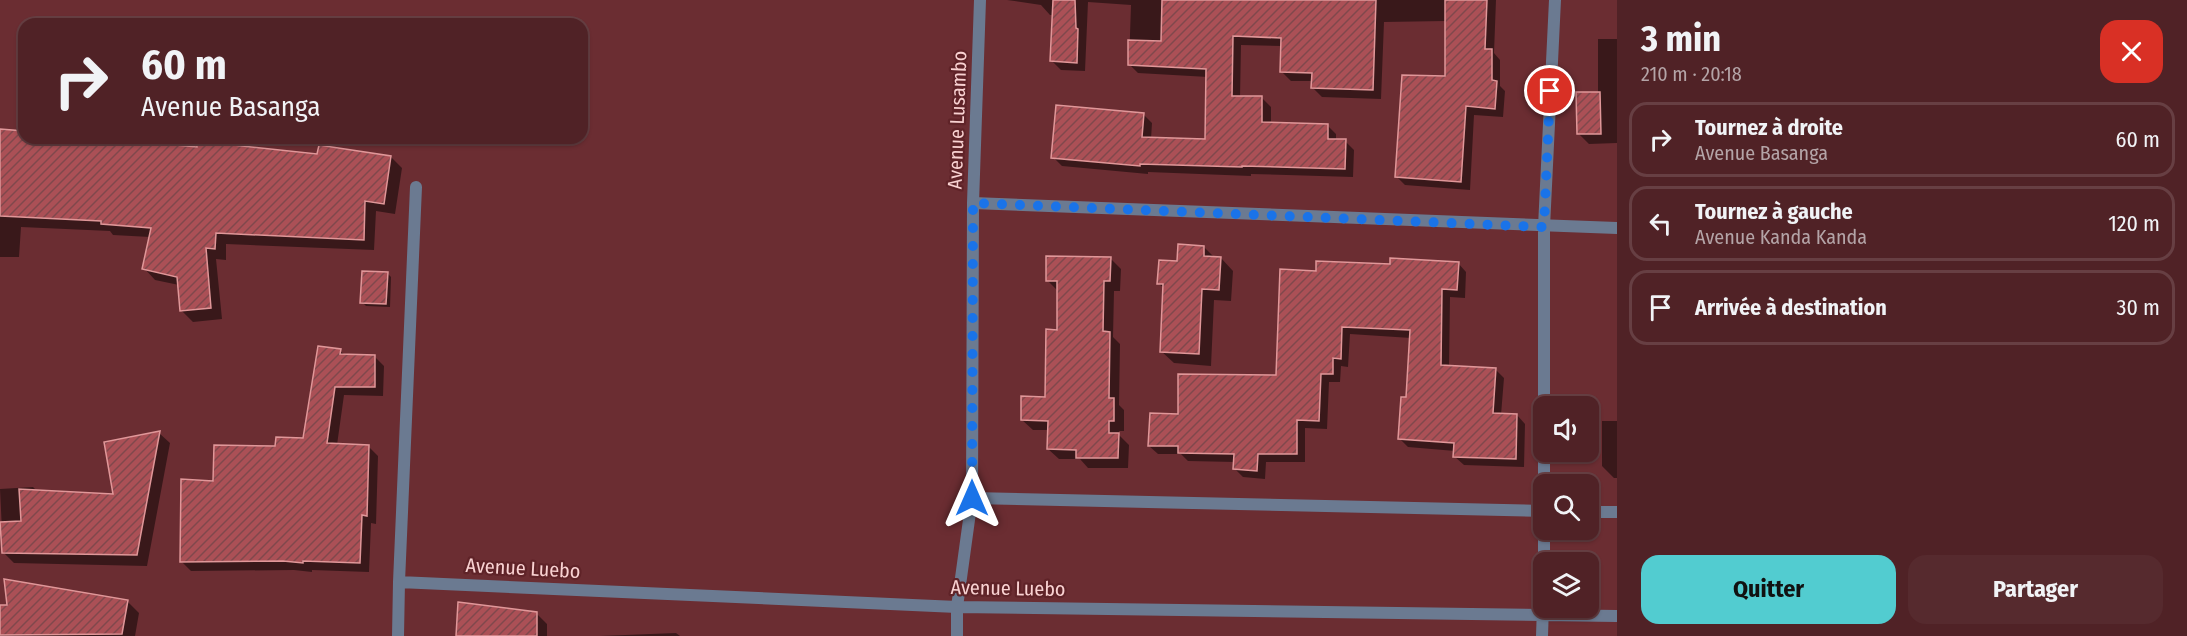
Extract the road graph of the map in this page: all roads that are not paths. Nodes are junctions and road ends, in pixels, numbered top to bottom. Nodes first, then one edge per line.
1 (980, 0) edge
2 (1555, 0) edge
3 (417, 187) dead end
4 (973, 203) junction
5 (1544, 227) junction
6 (1617, 228) edge
7 (1544, 396) edge
8 (972, 498) junction
9 (1533, 511) edge
10 (1599, 512) edge
11 (1617, 512) edge
12 (399, 582) junction
13 (957, 607) junction
14 (1533, 614) edge
15 (1599, 616) edge
16 (1617, 616) edge
17 (1543, 618) edge
18 (398, 636) edge
19 (957, 636) edge
20 (1542, 636) edge

1 - 4 street, Avenue Lusambo
2 - 5 street
3 - 12 street
4 - 5 street
4 - 8 street, Avenue Lusambo
5 - 6 street
5 - 7 street
8 - 9 street
8 - 13 street, Avenue Lusambo
10 - 11 street
12 - 13 street, Avenue Luebo
12 - 18 street
13 - 14 street, Avenue Luebo
13 - 19 street, Avenue Lusambo
15 - 16 street, Avenue Luebo
17 - 20 street

